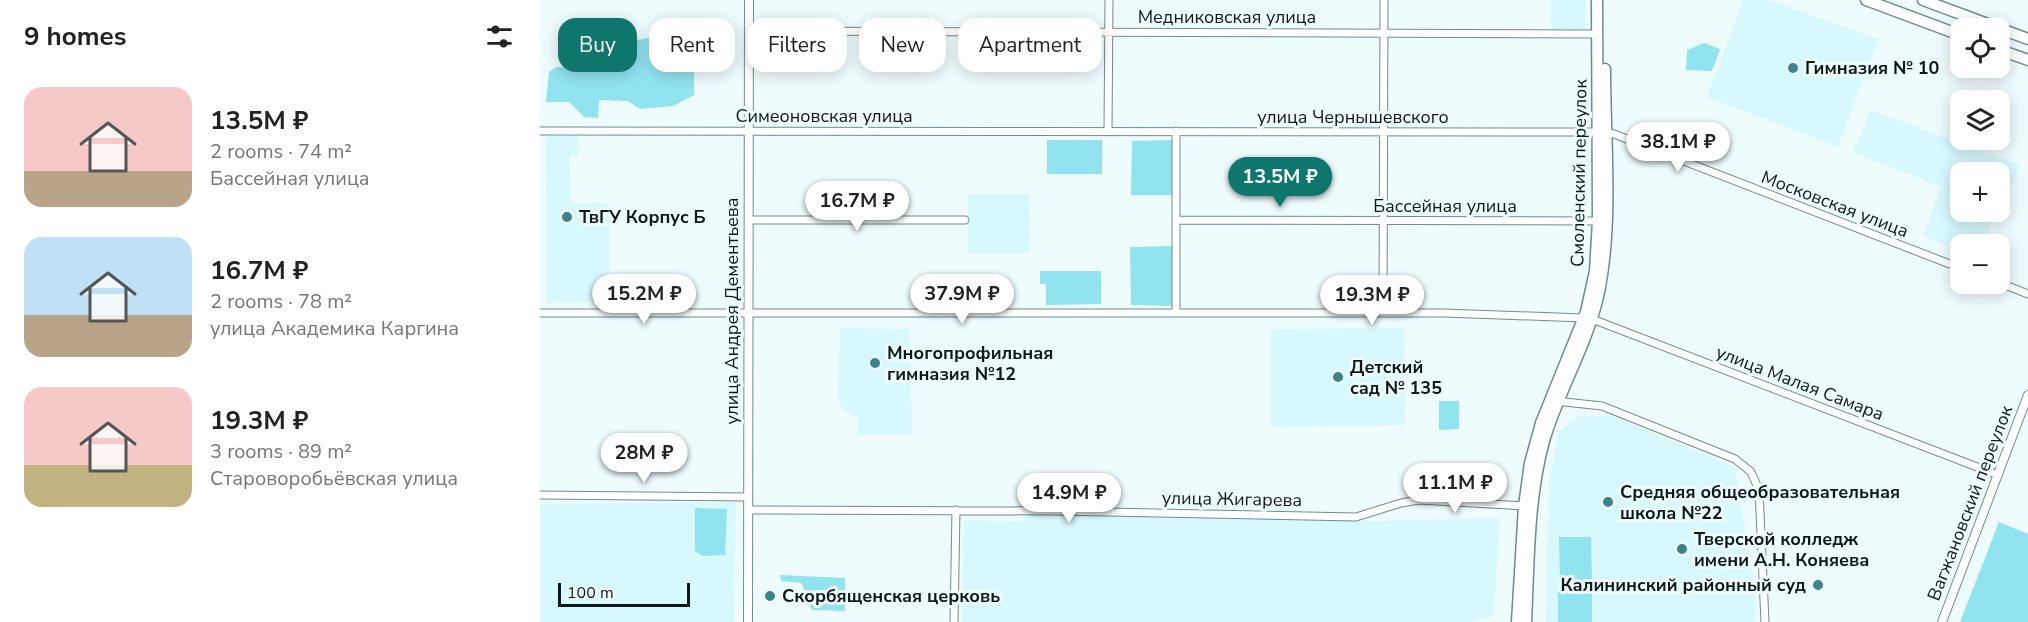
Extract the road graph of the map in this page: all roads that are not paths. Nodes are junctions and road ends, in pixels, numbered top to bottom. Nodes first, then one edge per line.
1 (749, 0) edge
2 (1109, 0) edge
3 (1384, 0) edge
4 (1597, 0) edge
5 (1604, 0) edge
6 (1866, 0) edge
7 (1923, 0) edge
8 (749, 18) edge
9 (847, 31) edge
10 (1950, 31) edge
11 (1108, 32) junction
12 (1384, 32) junction
13 (1597, 34) junction
14 (2028, 39) edge
15 (2010, 54) edge
16 (2028, 60) edge
17 (749, 72) edge
18 (540, 130) edge
19 (749, 131) junction
20 (1108, 131) junction
21 (1176, 131) junction
22 (1384, 132) junction
23 (1601, 133) junction
24 (749, 220) junction
25 (965, 220) dead end
26 (1176, 220) junction
27 (1383, 220) junction
28 (1602, 221) junction
29 (1950, 264) edge
30 (2010, 287) edge
31 (2028, 294) edge
32 (540, 313) edge
33 (749, 313) junction
34 (1176, 313) junction
35 (1383, 313) junction
36 (1588, 318) junction
37 (2028, 395) edge
38 (1554, 401) junction
39 (1998, 475) junction
40 (540, 495) edge
41 (748, 497) junction
42 (1528, 506) junction
43 (748, 510) junction
44 (956, 510) junction
45 (748, 622) edge
46 (954, 622) edge
47 (1517, 622) edge
48 (1526, 622) edge
49 (1765, 622) edge
50 (1942, 622) edge

1 - 8 street, улица Андрея Дементьева
2 - 11 street
3 - 12 street
4 - 13 main road, Смоленский переулок
5 - 23 main road, Смоленский переулок
6 - 10 main road
7 - 14 main road
9 - 11 street, Медниковская улица
11 - 12 street, Медниковская улица
11 - 20 street
12 - 13 street, Медниковская улица
12 - 22 street
13 - 23 main road, Смоленский переулок
15 - 16 main road
17 - 19 street, улица Андрея Дементьева
18 - 19 street, Симеоновская улица
19 - 20 street, Симеоновская улица
19 - 24 street, улица Андрея Дементьева
20 - 21 street, улица Чернышевского
21 - 22 street, улица Чернышевского
21 - 26 street
22 - 23 street, улица Чернышевского
22 - 27 street
23 - 28 main road, Смоленский переулок
23 - 29 street, Московская улица
24 - 25 street
24 - 33 street, улица Андрея Дементьева
26 - 27 street, Бассейная улица
26 - 34 street
27 - 28 street, Бассейная улица
27 - 35 street
28 - 36 main road, Смоленский переулок
30 - 31 street
32 - 33 street, улица Малая Самара
33 - 34 street, улица Малая Самара
33 - 41 street, улица Андрея Дементьева
34 - 35 street, улица Малая Самара
35 - 36 street, улица Малая Самара
36 - 38 main road, Смоленский переулок
36 - 39 street, улица Малая Самара
37 - 39 street, Вагжановский переулок
38 - 42 main road, Смоленский переулок
38 - 49 street
39 - 50 street, Вагжановский переулок
40 - 41 street
41 - 43 street, улица Андрея Дементьева
42 - 44 street, улица Жигарева
42 - 47 main road, Смоленский переулок
42 - 48 main road, Смоленский переулок
43 - 44 street, улица Жигарева
43 - 45 street, улица Андрея Дементьева
44 - 46 street

